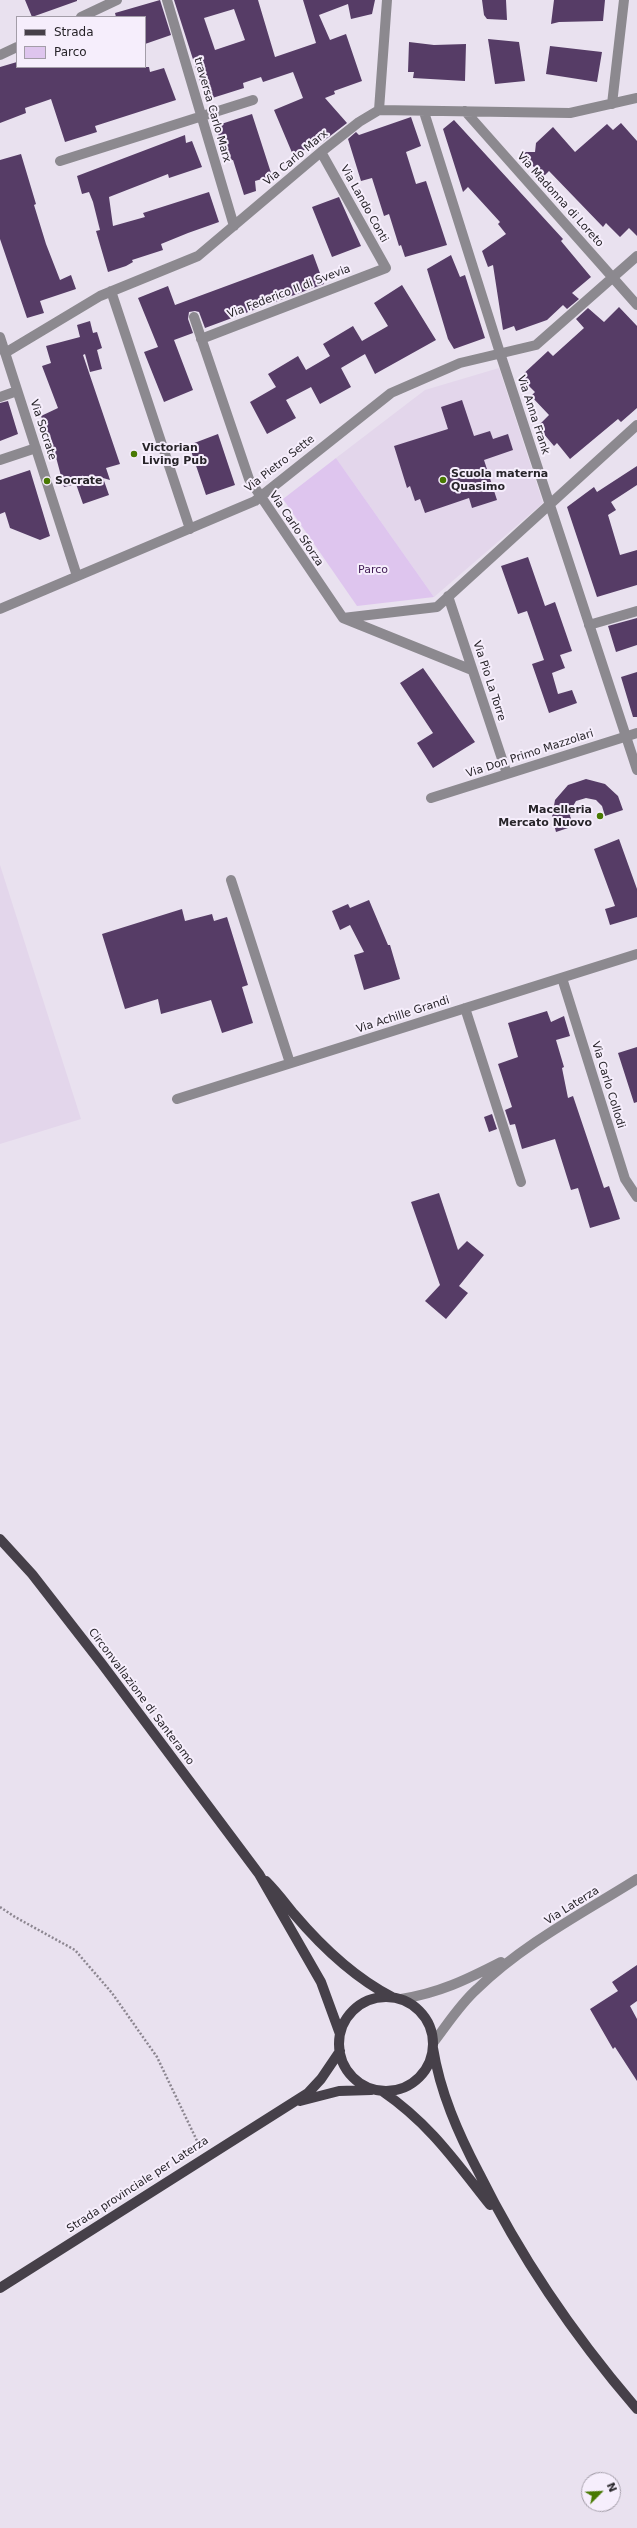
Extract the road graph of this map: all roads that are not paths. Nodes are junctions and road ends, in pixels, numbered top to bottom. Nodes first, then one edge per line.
1 (117, 0) edge
2 (167, 0) edge
3 (386, 0) edge
4 (624, 0) edge
5 (83, 16) edge
6 (16, 47) edge
7 (0, 55) edge
8 (637, 98) edge
9 (253, 100) dead end
10 (612, 104) junction
11 (379, 110) junction
12 (465, 111) junction
13 (424, 112) junction
14 (201, 116) junction
15 (321, 152) junction
16 (60, 161) dead end
17 (234, 226) junction
18 (637, 256) edge
19 (386, 268) joint
20 (612, 278) junction
21 (111, 291) junction
22 (637, 305) edge
23 (194, 317) dead end
24 (0, 338) edge
25 (201, 339) junction
26 (5, 353) junction
27 (500, 353) junction
28 (17, 392) junction
29 (0, 398) edge
30 (637, 425) edge
31 (36, 448) junction
32 (0, 460) edge
33 (260, 497) junction
34 (549, 505) junction
35 (190, 529) junction
36 (77, 576) junction
37 (448, 596) junction
38 (0, 609) edge
39 (637, 611) edge
40 (343, 618) junction
41 (589, 625) junction
42 (472, 670) junction
43 (637, 732) edge
44 (626, 736) junction
45 (637, 770) edge
46 (507, 774) junction
47 (431, 798) dead end
48 (231, 880) dead end
49 (637, 954) edge
50 (562, 978) junction
51 (465, 1008) junction
52 (290, 1064) junction
53 (177, 1099) dead end
54 (521, 1182) dead end
55 (637, 1197) edge
56 (0, 1539) edge
57 (259, 1874) junction
58 (637, 1879) edge
59 (521, 1953) junction
60 (397, 1999) junction
61 (340, 2034) junction
62 (433, 2046) junction
63 (340, 2051) junction
64 (378, 2090) junction
65 (289, 2105) junction
66 (504, 2222) junction
67 (0, 2288) edge
68 (637, 2409) edge

1 - 5 street
2 - 14 street, traversa Carlo Marx
3 - 11 street
4 - 10 street
6 - 7 street
8 - 10 street
9 - 14 street
10 - 12 street
11 - 13 street
11 - 15 street, Via Carlo Marx
12 - 13 street
12 - 20 street, Via Madonna di Loreto
13 - 27 street, Via Anna Frank
14 - 16 street
14 - 17 street, traversa Carlo Marx
15 - 17 street, Via Carlo Marx
15 - 19 street, Via Lando Conti
17 - 21 street, Via Carlo Marx
18 - 20 street, Via Pietro Sette
19 - 25 street, Via Federico II di Svevia
20 - 22 street, Via Madonna di Loreto
20 - 27 street, Via Pietro Sette
21 - 26 street, Via Carlo Marx
21 - 35 street
23 - 25 street, Via Carlo Sforza
24 - 26 street, Via Socrate
25 - 33 street, Via Carlo Sforza
26 - 28 street, Via Socrate
27 - 33 street, Via Pietro Sette
27 - 34 street, Via Anna Frank
28 - 29 street
28 - 31 street, Via Socrate
30 - 34 street
31 - 32 street
31 - 36 street, Via Socrate
33 - 35 street, Via Pietro Sette
33 - 40 street, Via Carlo Sforza
34 - 37 street
34 - 41 street, Via Anna Frank
35 - 36 street, Via Pietro Sette
36 - 38 street, Via Pietro Sette
37 - 40 street
37 - 42 street, Via Pio La Torre
39 - 41 street
40 - 42 street
41 - 44 street, Via Anna Frank
42 - 46 street, Via Pio La Torre
43 - 44 street, Via Don Primo Mazzolari
44 - 45 street, Via Anna Frank
44 - 46 street, Via Don Primo Mazzolari
46 - 47 street, Via Don Primo Mazzolari
48 - 52 street
49 - 50 street, Via Achille Grandi
50 - 51 street, Via Achille Grandi
50 - 55 street, Via Carlo Collodi
51 - 52 street, Via Achille Grandi
51 - 54 street
52 - 53 street, Via Achille Grandi
56 - 57 main road, Circonvallazione di Santeramo
57 - 60 main road, Circonvallazione di Santeramo
57 - 61 main road, Circonvallazione di Santeramo
58 - 59 street, Via Laterza
59 - 60 street
59 - 62 street
60 - 61 main road
60 - 62 main road
61 - 63 main road
62 - 64 main road
62 - 66 main road
63 - 64 main road
63 - 65 main road
64 - 65 main road
64 - 66 main road
65 - 67 main road, Strada provinciale per Laterza
66 - 68 main road

